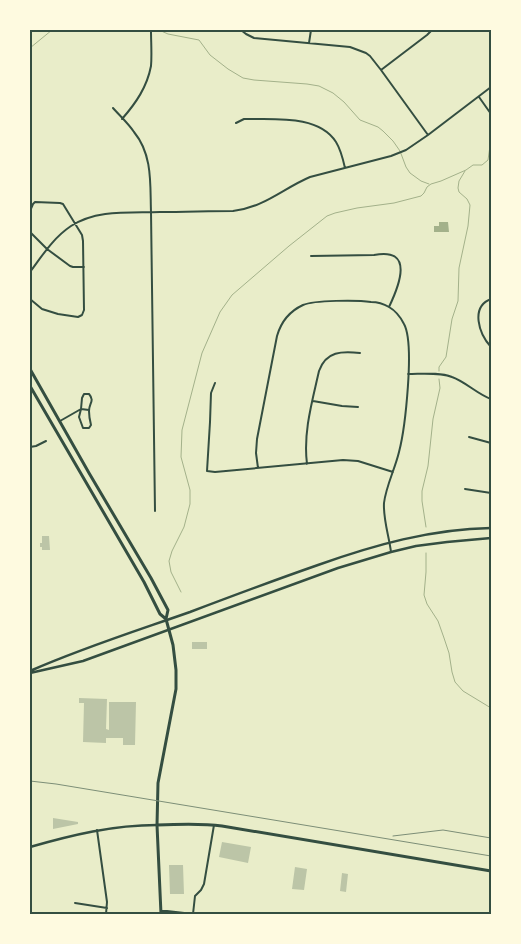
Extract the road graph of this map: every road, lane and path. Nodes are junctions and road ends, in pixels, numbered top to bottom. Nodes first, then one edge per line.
1 (151, 30) edge
2 (241, 30) edge
3 (311, 30) edge
4 (432, 30) edge
5 (309, 43) junction
6 (381, 70) junction
7 (491, 87) edge
8 (479, 97) junction
9 (113, 108) dead end
10 (491, 114) edge
11 (122, 119) junction
12 (236, 123) dead end
13 (428, 135) junction
14 (345, 168) junction
15 (30, 211) edge
16 (151, 212) junction
17 (75, 224) junction
18 (30, 232) edge
19 (47, 249) junction
20 (311, 256) dead end
21 (84, 267) junction
22 (30, 272) edge
23 (30, 299) edge
24 (491, 299) edge
25 (389, 307) junction
26 (491, 347) edge
27 (360, 352) dead end
28 (30, 368) edge
29 (408, 374) junction
30 (215, 383) dead end
31 (30, 386) edge
32 (491, 399) edge
33 (313, 401) junction
34 (358, 406) dead end
35 (81, 409) junction
36 (89, 410) junction
37 (60, 421) junction
38 (469, 437) dead end
39 (46, 441) dead end
40 (491, 443) edge
41 (30, 447) edge
42 (307, 464) junction
43 (258, 468) junction
44 (393, 472) junction
45 (465, 489) dead end
46 (491, 492) edge
47 (155, 511) dead end
48 (491, 528) edge
49 (491, 538) edge
50 (390, 542) junction
51 (391, 552) junction
52 (166, 620) junction
53 (169, 630) junction
54 (30, 672) edge
55 (157, 825) junction
56 (214, 825) junction
57 (97, 830) junction
58 (30, 847) edge
59 (491, 871) edge
60 (76, 903) dead end
61 (107, 908) junction
62 (161, 913) edge
63 (106, 914) edge

1 - 11 street
2 - 5 street
3 - 5 street
4 - 6 street
5 - 6 street
6 - 13 street
7 - 8 street
8 - 10 street
8 - 13 street
9 - 11 street
11 - 16 street
12 - 14 street
13 - 14 street
14 - 16 street
15 - 17 street
16 - 17 street
16 - 47 street
17 - 19 street
17 - 21 street
18 - 19 street
19 - 21 street
19 - 22 street
20 - 25 street
21 - 23 street
24 - 26 street
25 - 29 street
25 - 43 street
27 - 33 street
28 - 37 main road
29 - 32 street
29 - 44 street
30 - 43 street
31 - 52 main road
33 - 34 street
33 - 42 street
35 - 36 street
35 - 36 street
35 - 36 street
35 - 37 street
37 - 52 main road
38 - 40 street
39 - 41 street
42 - 43 street
42 - 44 street
44 - 50 street
45 - 46 street
48 - 50 main road
49 - 51 main road
50 - 51 street
50 - 52 main road
51 - 53 main road
52 - 53 main road
52 - 54 main road
53 - 54 main road
53 - 55 main road
55 - 56 main road
55 - 57 main road
55 - 62 main road
56 - 59 main road
56 - 62 street
57 - 58 main road
57 - 61 street
60 - 61 street
61 - 63 street

